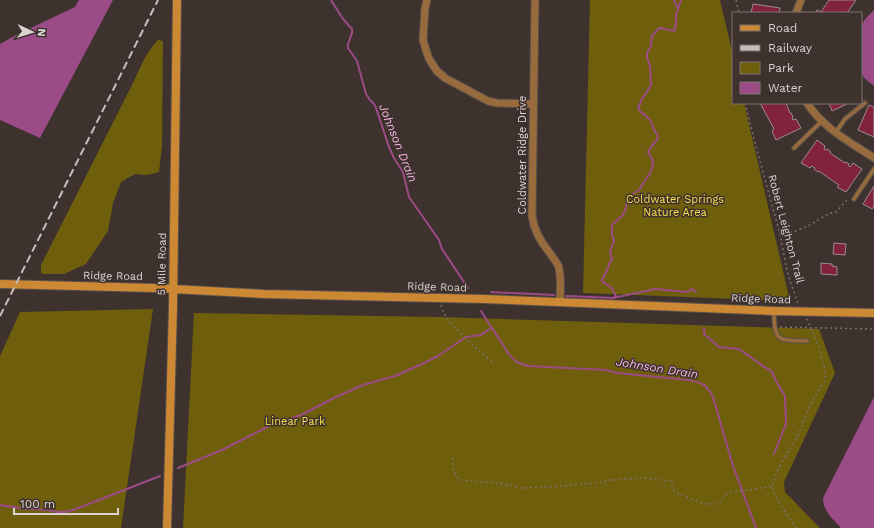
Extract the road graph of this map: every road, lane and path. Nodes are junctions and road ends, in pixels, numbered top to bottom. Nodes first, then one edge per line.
1 (177, 0) edge
2 (427, 0) edge
3 (535, 0) edge
4 (736, 0) edge
5 (799, 1) edge
6 (739, 12) edge
7 (796, 12) edge
8 (865, 103) dead end
9 (533, 104) junction
10 (745, 104) edge
11 (808, 104) edge
12 (822, 121) junction
13 (836, 132) junction
14 (794, 148) dead end
15 (874, 158) edge
16 (874, 169) edge
17 (854, 199) joint
18 (780, 234) junction
19 (0, 284) edge
20 (172, 289) junction
21 (438, 298) junction
22 (560, 302) junction
23 (774, 310) junction
24 (802, 311) junction
25 (874, 313) edge
26 (775, 326) junction
27 (810, 327) junction
28 (874, 329) edge
29 (807, 340) dead end
30 (494, 364) dead end
31 (453, 458) dead end
32 (774, 486) junction
33 (167, 528) edge
34 (797, 528) edge

1 - 20 street, 5 Mile Road
2 - 9 street
3 - 9 street, Coldwater Ridge Drive
4 - 6 path
5 - 7 street
8 - 13 lane
9 - 22 street, Coldwater Ridge Drive
10 - 18 path, Robert Leighton Trail
11 - 12 street
12 - 13 street
12 - 14 lane
13 - 15 street
16 - 17 lane
17 - 18 path
18 - 24 path, Robert Leighton Trail
19 - 20 street, Ridge Road
20 - 21 street, Ridge Road
20 - 33 street, 5 Mile Road
21 - 22 street, Ridge Road
21 - 30 path
22 - 23 street, Ridge Road
23 - 24 street, Ridge Road
23 - 26 lane
24 - 25 street, Ridge Road
24 - 27 path, Robert Leighton Trail
26 - 27 path
26 - 29 lane
27 - 28 path
27 - 32 path, Robert Leighton Trail
31 - 32 path
32 - 34 path

